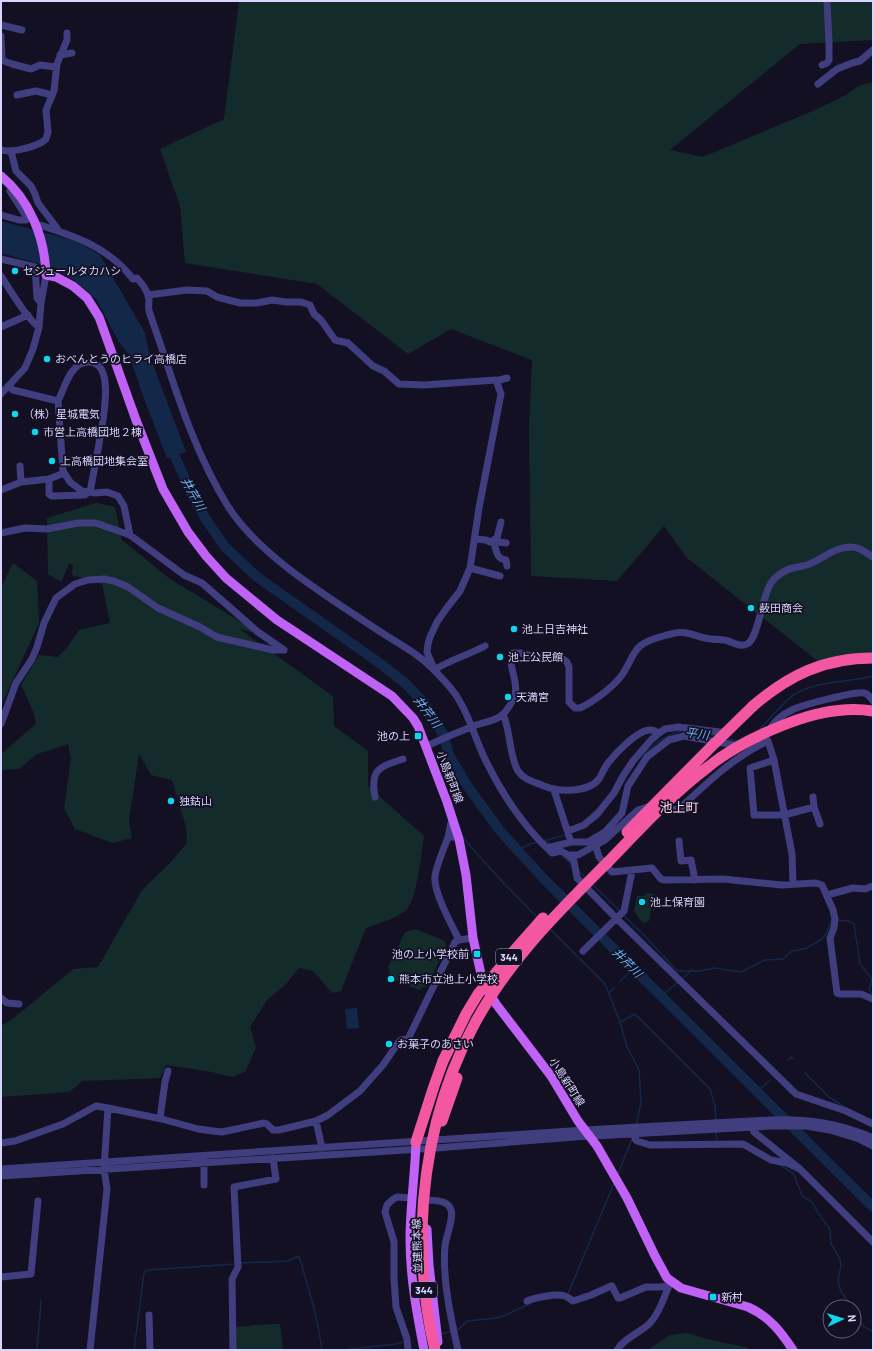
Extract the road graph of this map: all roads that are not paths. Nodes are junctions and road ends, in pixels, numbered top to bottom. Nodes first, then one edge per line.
1 (827, 1) edge
2 (1, 26) edge
3 (17, 31) dead end
4 (67, 33) dead end
5 (1, 36) edge
6 (873, 50) edge
7 (72, 53) dead end
8 (60, 55) junction
9 (2, 60) edge
10 (822, 65) dead end
11 (56, 67) junction
12 (818, 84) dead end
13 (17, 95) dead end
14 (52, 95) junction
15 (1, 150) edge
16 (11, 151) junction
17 (16, 172) junction
18 (2, 177) edge
19 (1, 215) edge
20 (37, 227) junction
21 (57, 230) junction
22 (1, 259) edge
23 (46, 272) junction
24 (1, 276) edge
25 (133, 279) junction
26 (148, 295) junction
27 (41, 303) junction
28 (148, 308) junction
29 (28, 315) junction
30 (1, 327) edge
31 (39, 327) junction
32 (507, 378) dead end
33 (496, 381) junction
34 (8, 386) junction
35 (1, 394) edge
36 (58, 400) junction
37 (20, 466) dead end
38 (64, 473) junction
39 (49, 479) junction
40 (21, 482) junction
41 (1, 490) edge
42 (90, 492) junction
43 (501, 522) dead end
44 (1, 533) edge
45 (130, 535) junction
46 (475, 539) junction
47 (493, 541) junction
48 (506, 543) dead end
49 (873, 558) edge
50 (507, 566) dead end
51 (470, 568) junction
52 (500, 576) dead end
53 (485, 646) dead end
54 (873, 658) edge
55 (434, 670) junction
56 (873, 701) edge
57 (873, 711) edge
58 (504, 714) junction
59 (1, 724) edge
60 (472, 727) junction
61 (659, 733) junction
62 (766, 739) junction
63 (725, 743) junction
64 (427, 746) junction
65 (403, 759) dead end
66 (774, 760) junction
67 (554, 790) junction
68 (375, 797) dead end
69 (813, 797) dead end
70 (814, 807) junction
71 (784, 815) junction
72 (452, 816) junction
73 (820, 824) dead end
74 (569, 836) junction
75 (448, 837) junction
76 (459, 839) junction
77 (679, 841) dead end
78 (595, 844) junction
79 (547, 848) junction
80 (568, 855) junction
81 (632, 870) junction
82 (694, 880) junction
83 (794, 884) junction
84 (873, 886) edge
85 (827, 895) junction
86 (618, 917) junction
87 (473, 938) junction
88 (459, 940) junction
89 (583, 951) dead end
90 (515, 955) junction
91 (1, 998) edge
92 (873, 999) edge
93 (19, 1004) dead end
94 (168, 1071) dead end
95 (108, 1108) junction
96 (160, 1118) junction
97 (316, 1121) junction
98 (873, 1124) edge
99 (749, 1126) junction
100 (828, 1126) junction
101 (637, 1131) junction
102 (588, 1134) junction
103 (873, 1138) edge
104 (1, 1143) edge
105 (437, 1144) junction
106 (416, 1146) junction
107 (873, 1146) edge
108 (394, 1147) junction
109 (322, 1148) junction
110 (273, 1158) junction
111 (204, 1159) junction
112 (104, 1166) junction
113 (1, 1169) edge
114 (800, 1169) junction
115 (1, 1176) edge
116 (204, 1185) dead end
117 (411, 1198) junction
118 (428, 1200) junction
119 (38, 1201) dead end
120 (419, 1229) junction
121 (873, 1242) edge
122 (1, 1276) edge
123 (670, 1284) junction
124 (526, 1301) dead end
125 (149, 1315) dead end
126 (90, 1350) edge
127 (150, 1350) edge
128 (233, 1350) edge
129 (408, 1350) edge
130 (424, 1350) edge
131 (428, 1350) edge
132 (435, 1350) edge
133 (439, 1350) edge
134 (458, 1350) edge
135 (617, 1350) edge
136 (793, 1350) edge

1 - 10 street
2 - 3 street
4 - 8 street
5 - 9 street
6 - 12 street
7 - 8 street
8 - 11 street
9 - 11 street
11 - 14 street
13 - 14 street
14 - 16 street
15 - 16 street
16 - 17 street
17 - 18 street
17 - 21 street
18 - 19 street
18 - 20 main road
20 - 21 street
20 - 23 main road
21 - 25 street
22 - 27 street
23 - 27 street
23 - 64 main road, 小島新町線
24 - 29 street
25 - 26 street
25 - 28 street
26 - 28 street
26 - 33 street
27 - 31 street
28 - 55 street
29 - 30 street
29 - 31 street
31 - 34 street
32 - 33 street
33 - 46 street
34 - 35 street
34 - 36 street
36 - 38 street
36 - 42 street
37 - 40 street
38 - 39 street
38 - 42 street
39 - 40 street
39 - 42 street
40 - 41 street
42 - 45 street
43 - 47 street
44 - 45 street
45 - 59 street
46 - 47 street
46 - 51 street
47 - 48 street
47 - 50 street
49 - 58 street
51 - 52 street
51 - 55 street
53 - 55 street
54 - 90 highway, 344, bridge
55 - 60 street
56 - 62 street
57 - 90 highway, 344, bridge
58 - 60 street
58 - 67 street
60 - 64 street
60 - 79 street
61 - 63 street
61 - 67 street
61 - 74 street
62 - 63 street
62 - 66 street
62 - 78 street
63 - 74 street
64 - 72 main road, 小島新町線
65 - 68 street
66 - 71 street
66 - 71 street
67 - 74 street
69 - 70 street
70 - 71 street
70 - 73 street
71 - 83 street
72 - 75 street
72 - 76 main road, 小島新町線
74 - 79 street
75 - 76 street
75 - 88 street
76 - 87 main road, 小島新町線
77 - 82 street
78 - 80 street
78 - 81 street
79 - 80 street
80 - 86 street
81 - 82 street
81 - 86 street
82 - 83 street
83 - 85 street
84 - 85 street
85 - 92 street
86 - 89 street
86 - 98 street
87 - 88 street
87 - 102 main road, 小島新町線
88 - 97 street
90 - 105 highway, bridge
90 - 106 highway, bridge
90 - 120 highway, 344, bridge
91 - 93 street
94 - 96 street
95 - 96 street
95 - 104 street
95 - 112 street
96 - 97 street
97 - 109 street
99 - 100 street
99 - 101 street
99 - 114 street
100 - 103 street
100 - 107 street
101 - 102 street
101 - 114 street
102 - 105 street
102 - 123 main road, 小島新町線
105 - 106 street
105 - 118 main road, 並建熊本線
106 - 108 street
106 - 117 main road, 並建熊本線
108 - 109 street
108 - 110 street
109 - 111 street
110 - 111 street
110 - 128 street
111 - 112 street
111 - 116 street
112 - 113 street
112 - 115 street
112 - 126 street
114 - 121 street
117 - 129 street
117 - 130 main road, 並建熊本線
118 - 133 main road, 並建熊本線
118 - 134 street
119 - 122 street
120 - 131 highway, 344
120 - 132 highway, 344
123 - 124 street
123 - 135 street
123 - 136 main road, 小島新町線
125 - 127 street

